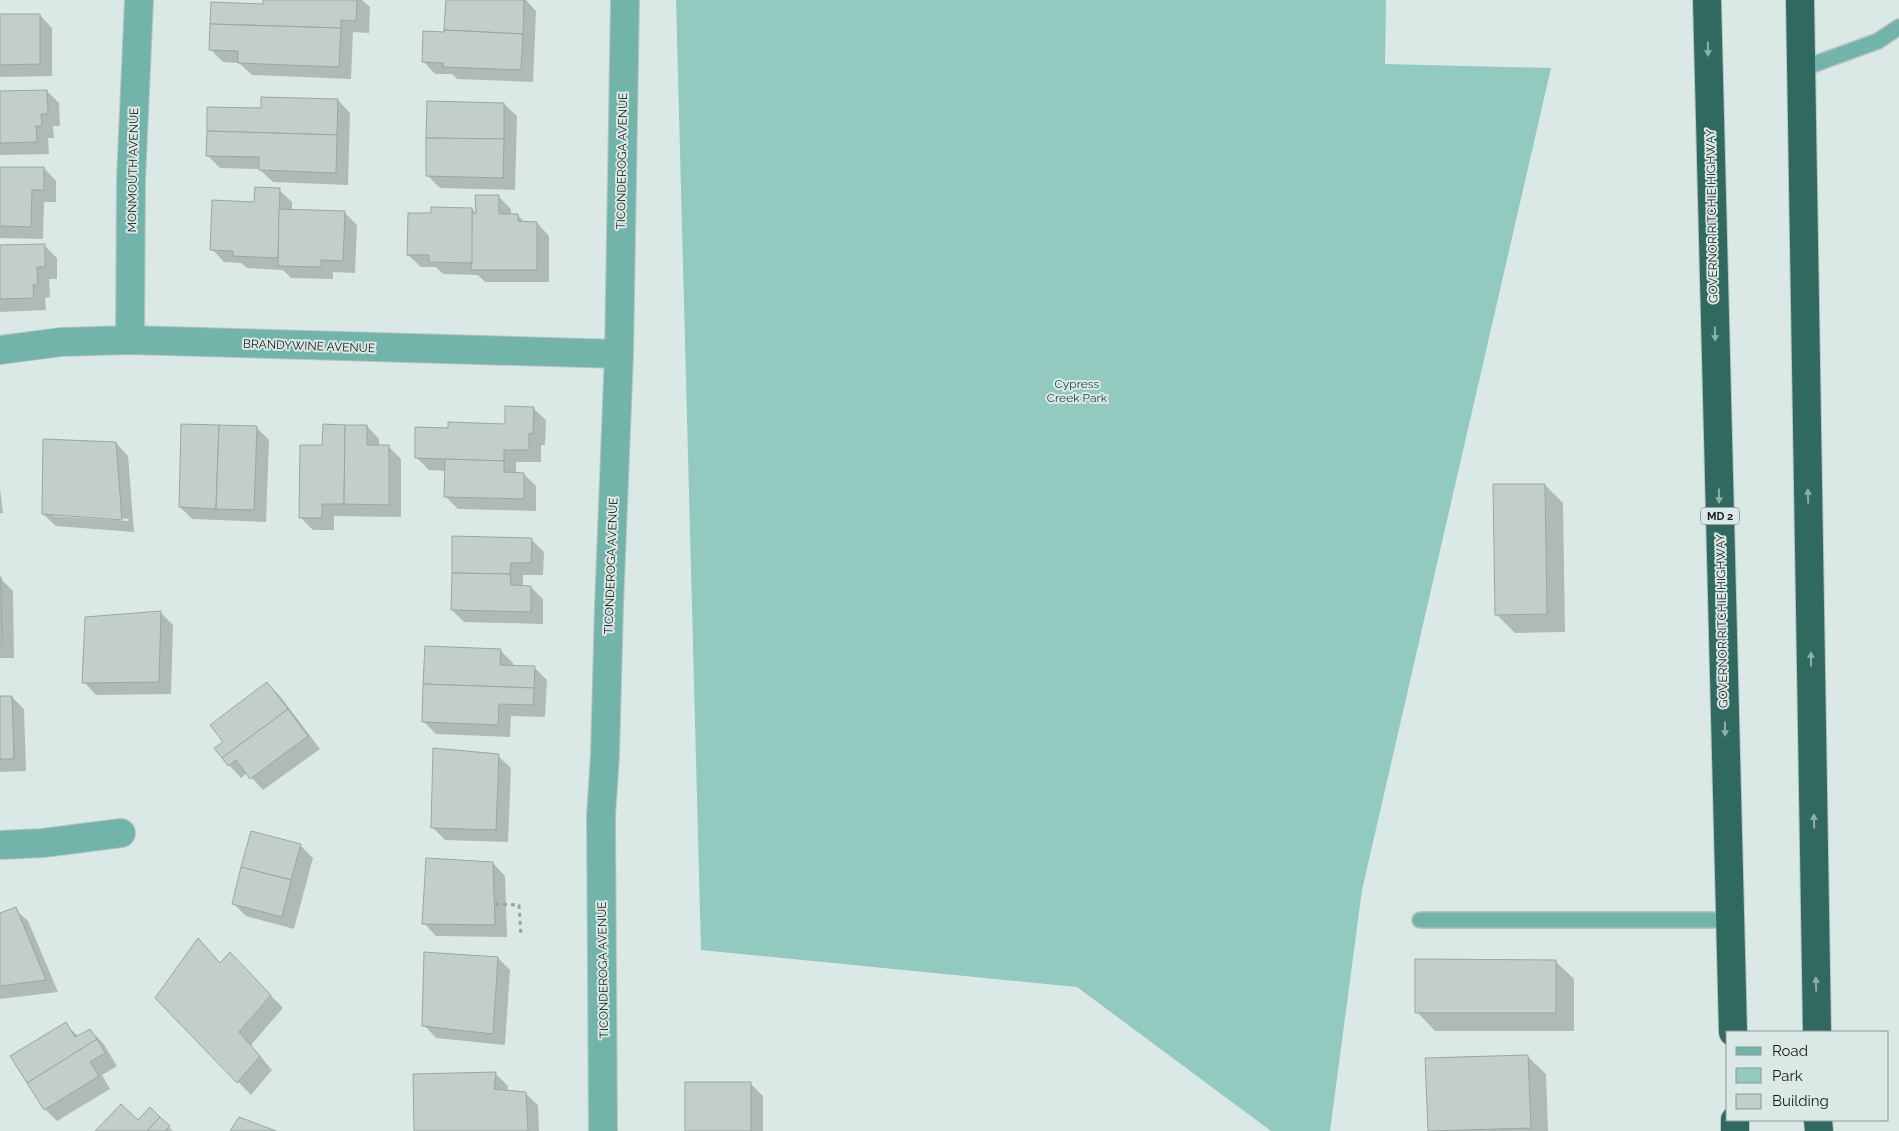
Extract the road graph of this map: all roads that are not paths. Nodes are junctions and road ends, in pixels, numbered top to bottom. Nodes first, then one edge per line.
1 (139, 0) edge
2 (625, 0) edge
3 (1707, 0) edge
4 (1800, 0) edge
5 (1899, 26) edge
6 (1801, 69) junction
7 (130, 340) junction
8 (0, 350) edge
9 (619, 354) junction
10 (121, 833) dead end
11 (0, 845) edge
12 (1420, 920) dead end
13 (1730, 920) junction
14 (1733, 1031) edge
15 (1817, 1031) edge
16 (603, 1131) edge

1 - 7 street, MONMOUTH AVENUE
2 - 9 street, TICONDEROGA AVENUE
3 -> 13 highway, GOVERNOR RITCHIE HIGHWAY / MD 2
4 - 6 highway
5 - 6 lane
15 -> 6 highway
7 - 8 street, BRANDYWINE AVENUE
7 - 9 street, BRANDYWINE AVENUE
9 - 16 street, TICONDEROGA AVENUE
10 - 11 street
12 - 13 lane
13 - 14 highway, GOVERNOR RITCHIE HIGHWAY / MD 2

